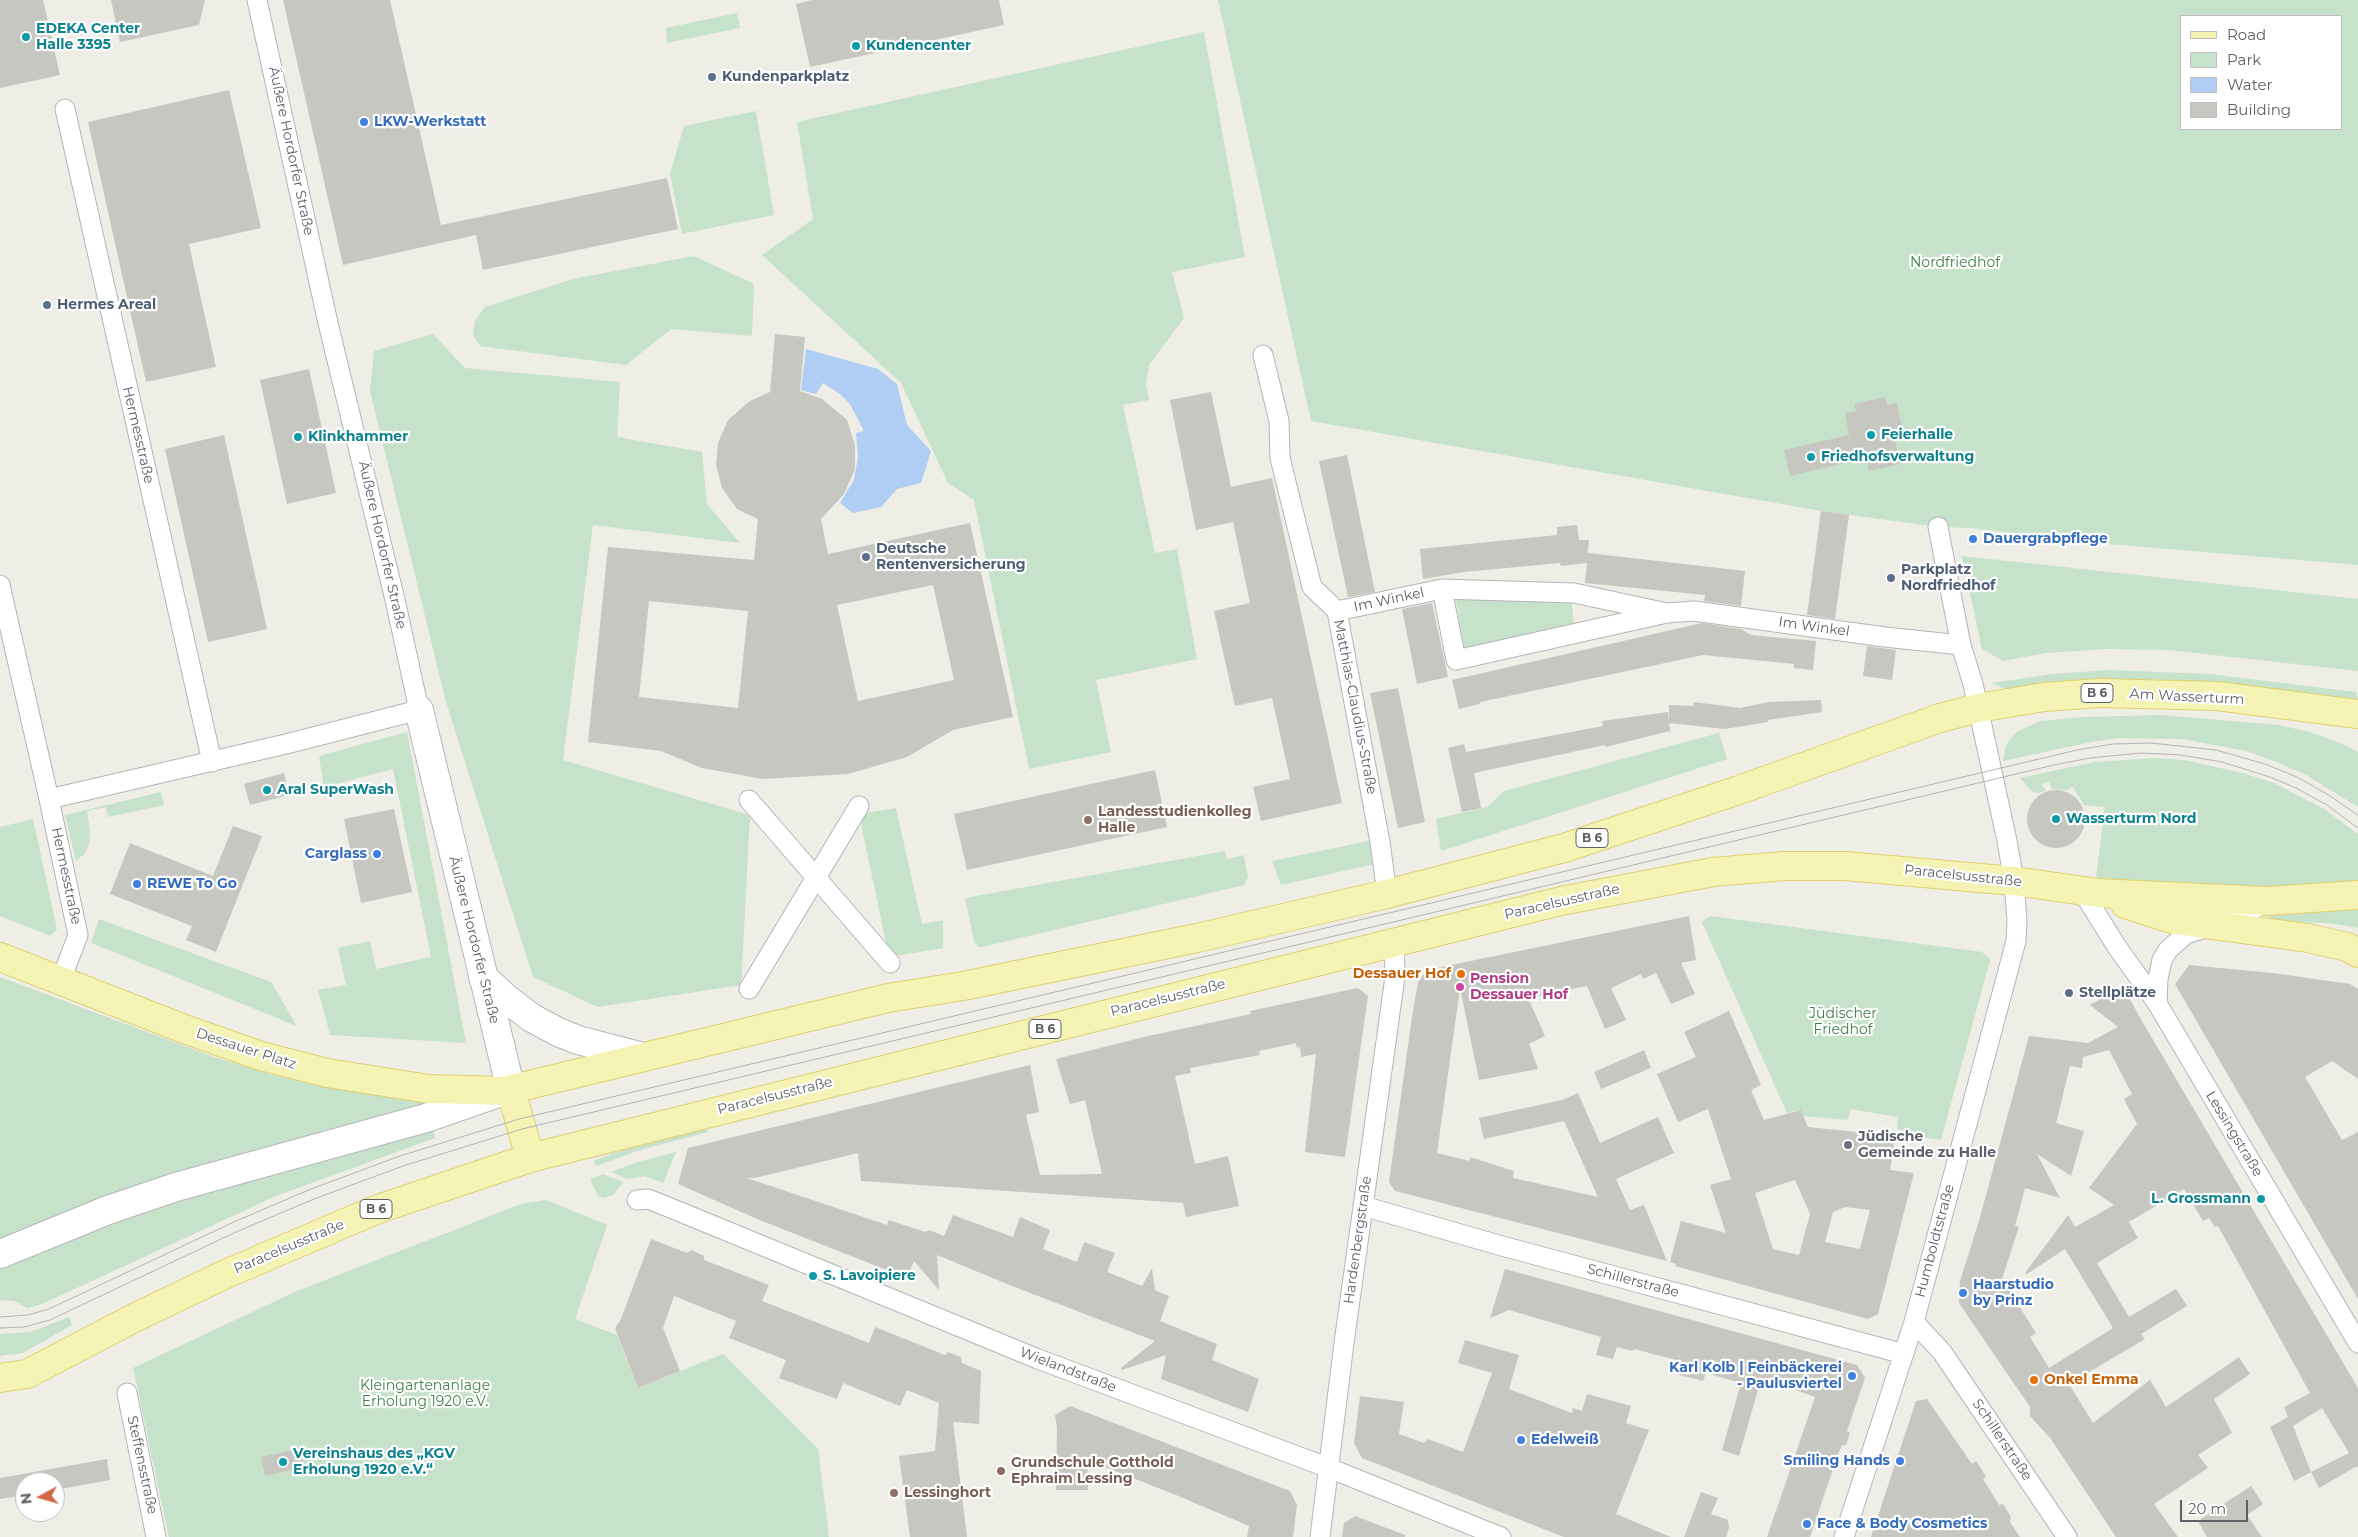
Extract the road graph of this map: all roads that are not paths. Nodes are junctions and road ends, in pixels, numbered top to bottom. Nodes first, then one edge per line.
1 (258, 0) edge
2 (64, 109) dead end
3 (1263, 354) dead end
4 (1938, 527) dead end
5 (0, 585) edge
6 (1442, 588) junction
7 (1337, 611) junction
8 (1667, 613) junction
9 (1961, 645) junction
10 (1978, 708) junction
11 (418, 710) junction
12 (2347, 713) edge
13 (2358, 730) edge
14 (212, 762) junction
15 (49, 799) junction
16 (748, 800) dead end
17 (859, 806) dead end
18 (816, 878) junction
19 (2014, 881) junction
20 (2090, 892) junction
21 (1387, 894) junction
22 (2358, 895) edge
23 (2266, 901) junction
24 (2216, 925) junction
25 (1394, 942) junction
26 (2358, 953) edge
27 (0, 956) edge
28 (890, 963) dead end
29 (483, 977) junction
30 (61, 980) junction
31 (749, 989) dead end
32 (2157, 1003) junction
33 (643, 1057) junction
34 (508, 1090) junction
35 (530, 1158) junction
36 (637, 1200) dead end
37 (1363, 1206) junction
38 (0, 1254) edge
39 (1914, 1322) junction
40 (2358, 1343) edge
41 (1904, 1354) junction
42 (27, 1374) junction
43 (0, 1378) edge
44 (0, 1388) edge
45 (127, 1393) dead end
46 (1328, 1468) junction
47 (156, 1537) edge
48 (1320, 1537) edge
49 (1501, 1537) edge
50 (1844, 1537) edge
51 (2067, 1537) edge

1 - 11 street, Äußere Hordorfer Straße
2 - 14 street, Hermesstraße
3 - 7 street, Matthias-Claudius-Straße
4 - 9 street
5 - 15 street, Hermesstraße
6 - 7 street, Im Winkel
6 - 8 street, Im Winkel
6 - 8 street, Im Winkel
7 - 21 street, Matthias-Claudius-Straße
8 - 9 street, Im Winkel
9 - 10 street
10 - 12 main road, Am Wasserturm / B 6
10 - 19 street
10 - 21 main road, B 6
11 - 14 street
11 - 29 street, Äußere Hordorfer Straße
12 - 13 main road
14 - 15 street
15 - 30 street, Hermesstraße
16 - 18 street
17 - 18 street
18 - 28 street
18 - 31 street
19 - 20 main road, Paracelsusstraße / B 6
19 - 25 main road, Paracelsusstraße / B 6
19 - 39 street, Humboldtstraße
20 - 23 main road, Paracelsusstraße / B 6
20 - 24 main road
20 - 32 street, Lessingstraße
21 - 33 main road, B 6
22 - 23 main road, Paracelsusstraße / B 6
23 - 24 street
24 - 26 main road
24 - 32 street
25 - 35 main road, Paracelsusstraße / B 6
25 - 37 street, Hardenbergstraße
27 - 30 main road, Dessauer Platz
29 - 33 street
29 - 34 street, Äußere Hordorfer Straße
30 - 34 main road, Dessauer Platz
32 - 40 street, Lessingstraße
33 - 34 main road, B 6
34 - 35 main road
34 - 38 street
35 - 42 main road, Paracelsusstraße / B 6
36 - 46 street, Wielandstraße
37 - 41 street, Schillerstraße
37 - 46 street, Hardenbergstraße
39 - 41 street, Humboldtstraße
39 - 51 street, Schillerstraße
41 - 50 street, Humboldtstraße
42 - 43 main road, Paracelsusstraße
42 - 44 street, Paracelsusstraße
45 - 47 street, Steffensstraße
46 - 48 street, Hardenbergstraße
46 - 49 street, Wielandstraße

